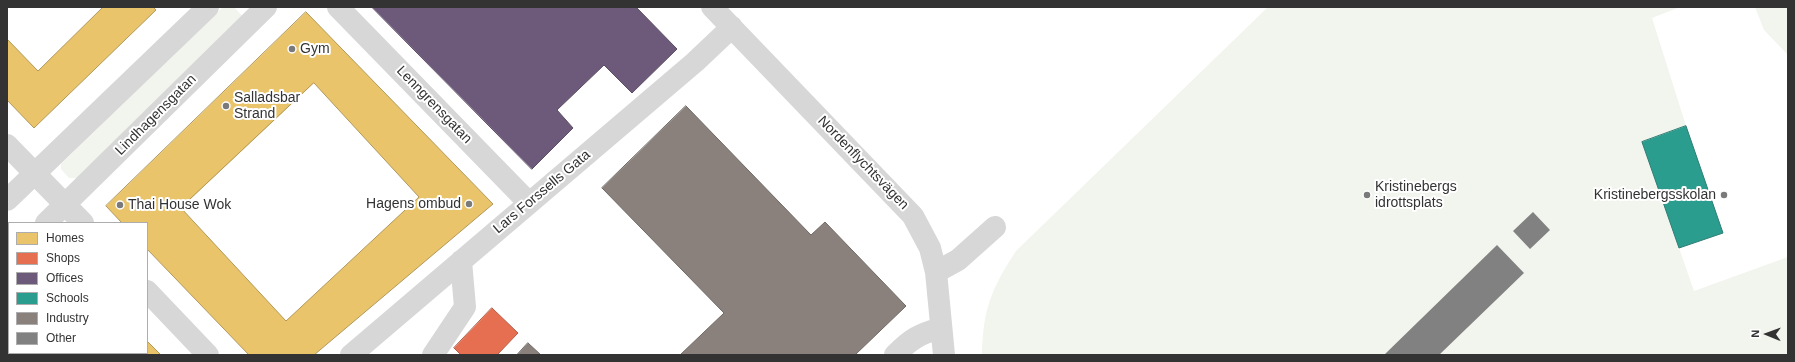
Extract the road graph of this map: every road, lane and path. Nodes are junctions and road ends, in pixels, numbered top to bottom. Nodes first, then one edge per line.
1 (266, 7) edge
2 (338, 7) edge
3 (712, 7) edge
4 (200, 10) edge
5 (732, 27) junction
6 (7, 145) edge
7 (34, 174) junction
8 (7, 200) edge
9 (529, 203) junction
10 (64, 206) junction
11 (47, 222) edge
12 (82, 222) edge
13 (995, 228) dead end
14 (461, 261) junction
15 (936, 272) junction
16 (148, 292) edge
17 (941, 328) junction
18 (208, 355) edge
19 (351, 355) edge
20 (433, 355) edge
21 (895, 355) edge
22 (944, 355) edge

1 - 10 street, Lindhagensgatan
2 - 9 street, Lenngrensgatan
3 - 5 street, Nordenflychtsvägen
4 - 7 street
5 - 9 street, Lars Forssells Gata
5 - 15 street, Nordenflychtsvägen
6 - 7 street
7 - 8 street
7 - 10 street
9 - 14 street, Lars Forssells Gata
10 - 11 street, Lindhagensgatan
10 - 12 street
13 - 15 street
14 - 19 street, Lars Forssells Gata
14 - 20 street
15 - 17 street, Nordenflychtsvägen
16 - 18 street
17 - 21 street
17 - 22 street, Nordenflychtsvägen

